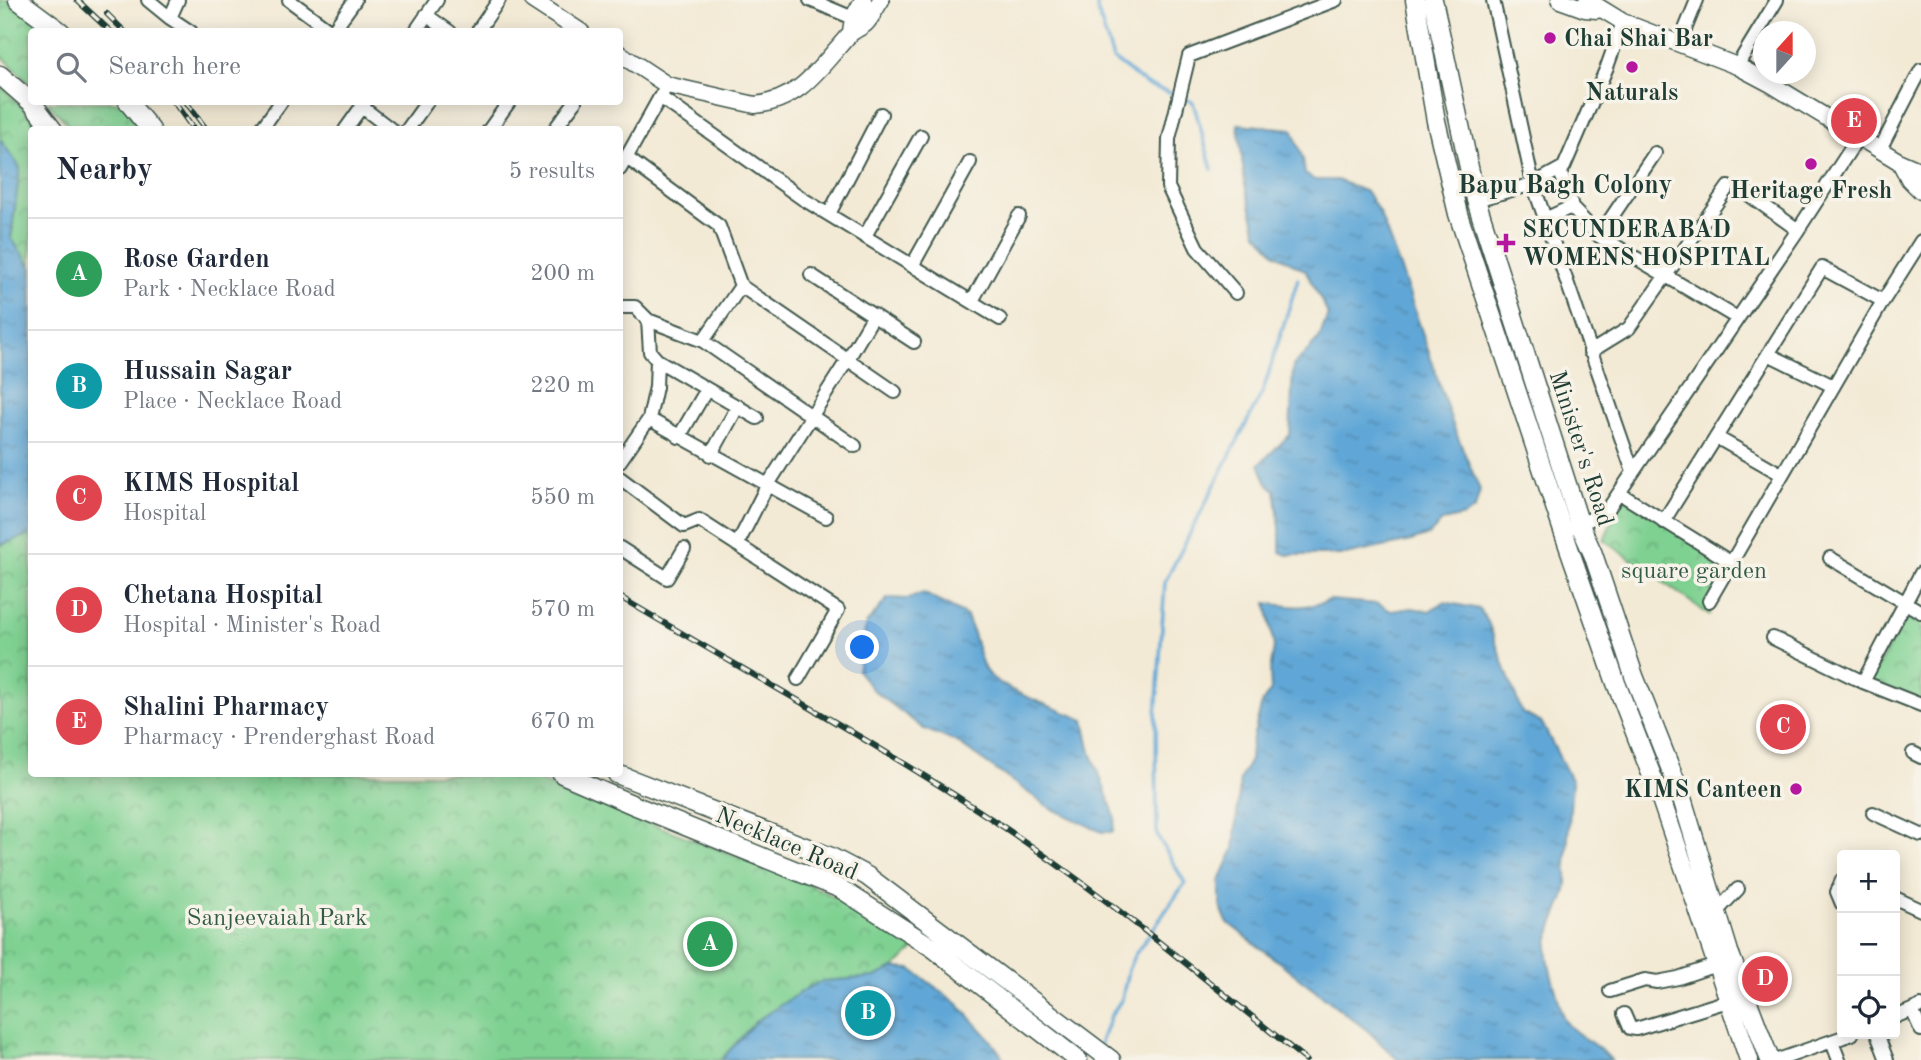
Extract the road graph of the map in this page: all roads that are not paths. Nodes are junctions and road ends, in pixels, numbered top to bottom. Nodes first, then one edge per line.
1 (18, 0) edge
2 (178, 0) edge
3 (289, 0) edge
4 (355, 0) edge
5 (438, 0) edge
6 (499, 0) edge
7 (533, 0) edge
8 (810, 0) edge
9 (863, 0) edge
10 (881, 0) edge
11 (1336, 0) edge
12 (1415, 0) edge
13 (1433, 0) edge
14 (1493, 0) edge
15 (1560, 0) edge
16 (1587, 0) edge
17 (1697, 0) edge
18 (1777, 0) edge
19 (150, 1) edge
20 (1603, 10) junction
21 (426, 16) junction
22 (170, 18) junction
23 (1623, 22) junction
24 (852, 25) junction
25 (562, 27) edge
26 (56, 28) edge
27 (185, 28) edge
28 (327, 28) edge
29 (335, 28) edge
30 (418, 28) edge
31 (444, 28) edge
32 (480, 28) edge
33 (1679, 44) junction
34 (623, 57) edge
35 (1737, 66) junction
36 (1921, 70) edge
37 (0, 75) edge
38 (663, 91) junction
39 (28, 100) edge
40 (34, 105) edge
41 (130, 105) edge
42 (279, 105) edge
43 (362, 105) edge
44 (364, 105) edge
45 (425, 105) edge
46 (507, 105) edge
47 (573, 105) edge
48 (881, 114) dead end
49 (50, 126) edge
50 (148, 126) edge
51 (263, 126) edge
52 (348, 126) edge
53 (388, 126) edge
54 (410, 126) edge
55 (492, 126) edge
56 (557, 126) edge
57 (921, 136) dead end
58 (1859, 136) junction
59 (1880, 149) junction
60 (1655, 153) dead end
61 (970, 162) dead end
62 (1900, 162) junction
63 (623, 164) edge
64 (1560, 171) junction
65 (1921, 171) edge
66 (1533, 184) junction
67 (1728, 187) dead end
68 (1921, 191) edge
69 (1745, 192) dead end
70 (1476, 200) junction
71 (1571, 207) junction
72 (829, 214) junction
73 (1019, 216) dead end
74 (1545, 219) junction
75 (1798, 230) junction
76 (865, 236) junction
77 (1599, 236) junction
78 (1921, 241) edge
79 (912, 266) junction
80 (1667, 274) junction
81 (811, 275) dead end
82 (741, 286) junction
83 (1236, 293) dead end
84 (623, 299) edge
85 (1883, 301) junction
86 (972, 302) junction
87 (623, 307) edge
88 (635, 307) junction
89 (874, 315) junction
90 (1737, 318) junction
91 (1000, 319) dead end
92 (648, 320) junction
93 (703, 341) junction
94 (914, 342) dead end
95 (1590, 352) junction
96 (1768, 354) junction
97 (848, 359) junction
98 (657, 360) junction
99 (1833, 386) junction
100 (707, 389) junction
101 (895, 392) dead end
102 (738, 406) junction
103 (811, 416) junction
104 (757, 418) dead end
105 (649, 419) junction
106 (679, 437) junction
107 (1716, 437) junction
108 (855, 446) dead end
109 (711, 455) junction
110 (623, 457) edge
111 (1633, 472) junction
112 (1781, 474) junction
113 (623, 480) edge
114 (767, 486) junction
115 (1619, 493) junction
116 (827, 517) dead end
117 (1663, 522) junction
118 (1572, 528) junction
119 (737, 545) junction
120 (684, 549) dead end
121 (623, 550) edge
122 (1830, 558) dead end
123 (1732, 563) junction
124 (1921, 573) edge
125 (1709, 601) dead end
126 (1903, 603) junction
127 (1921, 612) edge
128 (1773, 638) dead end
129 (798, 679) dead end
130 (1863, 682) junction
131 (1921, 705) edge
132 (623, 776) edge
133 (569, 777) edge
134 (1873, 813) dead end
135 (1921, 835) edge
136 (854, 869) junction
137 (841, 889) junction
138 (1738, 889) dead end
139 (1900, 900) edge
140 (1921, 910) edge
141 (1716, 912) junction
142 (1716, 965) junction
143 (1610, 991) dead end
144 (1728, 1001) junction
145 (1917, 1008) edge
146 (1625, 1014) dead end
147 (1900, 1015) edge
148 (1921, 1030) edge
149 (1840, 1039) edge
150 (1879, 1039) edge
151 (1832, 1042) junction
152 (1074, 1056) edge
153 (1111, 1060) edge
154 (1749, 1060) edge
155 (1770, 1060) edge
156 (1778, 1060) edge
157 (1839, 1060) edge
158 (1887, 1060) edge

1 - 26 main road
2 - 22 street
3 - 28 street
4 - 29 street
5 - 21 street
6 - 32 street
7 - 25 street
8 - 24 street
9 - 24 street
10 - 24 street
11 - 83 street
12 - 118 main road, Minister's Road
13 - 70 main road, Minister's Road
14 - 66 street
15 - 20 street
16 - 20 street
17 - 33 street
18 - 35 street
19 - 22 street
20 - 23 street
21 - 30 street
21 - 31 street
22 - 27 street
23 - 33 street
23 - 64 street
24 - 38 street
33 - 35 street
34 - 38 street
35 - 58 street
36 - 59 street
37 - 39 main road
38 - 63 street
38 - 72 street
40 - 49 main road
41 - 50 main road
42 - 51 street
43 - 52 street
44 - 53 street
45 - 54 street
46 - 55 street
47 - 56 street
48 - 72 street
57 - 76 street
58 - 59 street
58 - 75 street
59 - 62 street
60 - 77 street
61 - 79 street
62 - 65 street
62 - 68 street
63 - 82 street
64 - 66 street
64 - 71 street
66 - 70 street
66 - 74 street
67 - 80 street
69 - 75 street
70 - 118 main road, Minister's Road
71 - 74 street
71 - 77 street
72 - 76 street
73 - 86 street
74 - 95 street
75 - 90 street
76 - 79 street
77 - 80 street
78 - 85 street
79 - 86 street
80 - 90 street
80 - 95 street
81 - 89 street
82 - 93 street
82 - 97 street
84 - 88 street
85 - 96 street
85 - 99 street
86 - 91 street
87 - 88 street
88 - 92 street
89 - 94 street
89 - 97 street
90 - 111 street
92 - 93 street
92 - 98 street
93 - 103 street
95 - 111 street
96 - 99 street
96 - 107 street
97 - 101 street
97 - 103 street
98 - 100 street
98 - 105 street
99 - 112 street
100 - 102 street
100 - 106 street
102 - 104 street
102 - 109 street
103 - 108 street
103 - 114 street
105 - 106 street
105 - 110 street
106 - 109 street
107 - 112 street
107 - 117 street
109 - 114 street
111 - 115 street
112 - 123 street
113 - 119 street
114 - 116 street
114 - 119 street
115 - 117 street
115 - 118 street
117 - 123 street
118 - 141 main road, Minister's Road
118 - 142 main road, Minister's Road
119 - 129 street
120 - 121 street
122 - 126 street
123 - 125 street
124 - 126 street
126 - 127 street
126 - 130 street
128 - 130 street
130 - 131 street
132 - 136 main road, Necklace Road
133 - 137 main road, Necklace Road
134 - 135 street
136 - 137 main road
136 - 153 main road, Necklace Road
137 - 152 main road, Necklace Road
138 - 141 street
139 - 140 street
141 - 155 main road, Minister's Road
142 - 143 street
142 - 144 main road, Minister's Road
144 - 146 street
144 - 154 main road, Minister's Road
145 - 147 street
145 - 148 street
149 - 151 street
150 - 158 street
151 - 156 street
151 - 157 street

